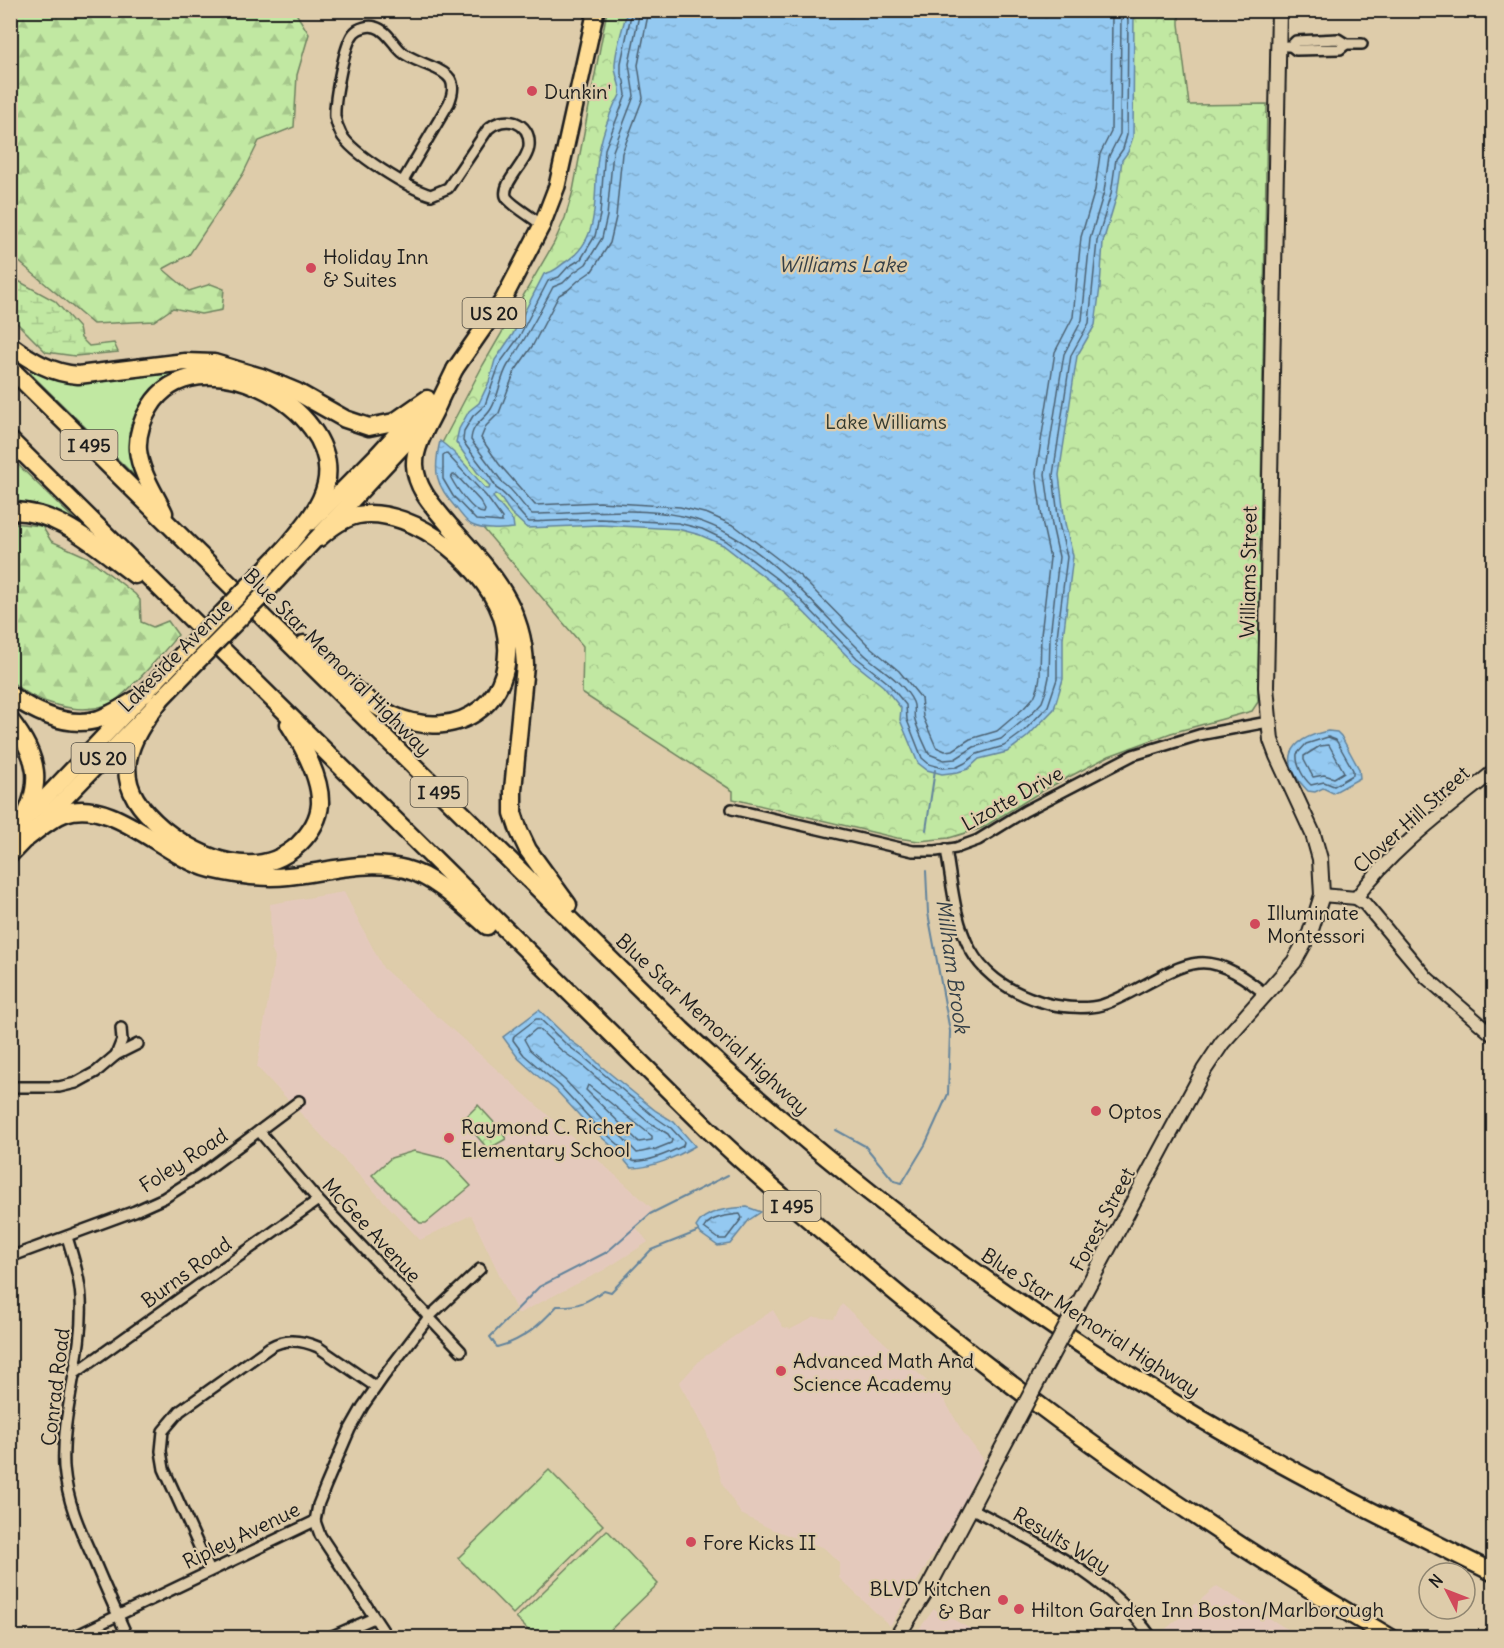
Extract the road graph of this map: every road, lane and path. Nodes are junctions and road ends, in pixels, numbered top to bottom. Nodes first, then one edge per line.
1 (596, 10) edge
2 (1279, 10) edge
3 (1362, 44) dead end
4 (1285, 46) junction
5 (403, 181) junction
6 (542, 225) junction
7 (10, 345) edge
8 (10, 368) edge
9 (433, 400) junction
10 (10, 440) edge
11 (10, 511) edge
12 (168, 522) junction
13 (319, 538) junction
14 (285, 549) junction
15 (192, 619) junction
16 (270, 625) junction
17 (263, 690) junction
18 (10, 695) edge
19 (152, 697) junction
20 (10, 720) edge
21 (1268, 722) junction
22 (1491, 776) edge
23 (732, 809) dead end
24 (19, 833) edge
25 (946, 849) junction
26 (10, 855) edge
27 (1322, 894) junction
28 (1356, 898) junction
29 (610, 958) junction
30 (1266, 995) junction
31 (121, 1028) dead end
32 (608, 1031) junction
33 (1494, 1036) edge
34 (138, 1044) dead end
35 (116, 1056) junction
36 (10, 1087) edge
37 (298, 1101) dead end
38 (259, 1131) junction
39 (318, 1200) junction
40 (67, 1237) junction
41 (10, 1257) edge
42 (480, 1269) dead end
43 (429, 1317) junction
44 (462, 1351) dead end
45 (74, 1374) junction
46 (376, 1387) junction
47 (971, 1508) junction
48 (315, 1521) junction
49 (210, 1571) junction
50 (1494, 1573) edge
51 (118, 1615) junction
52 (374, 1617) junction
53 (70, 1638) edge
54 (128, 1638) edge
55 (328, 1638) edge
56 (388, 1638) edge
57 (896, 1638) edge
58 (1152, 1638) edge
59 (1391, 1638) edge

1 - 6 main road, Lakeside Avenue / US 20
2 - 4 main road, Williams Street
3 - 4 street
4 - 21 main road, Williams Street
5 - 5 street
5 - 6 street
6 - 9 main road, Lakeside Avenue / US 20
7 - 9 highway
8 - 12 highway, Blue Star Memorial Highway / I 495
9 - 13 main road, Lakeside Avenue / US 20
9 - 14 main road, Lakeside Avenue / US 20
9 - 29 highway
10 - 15 highway, I 495
11 - 15 highway
12 - 14 highway
12 - 16 highway, Blue Star Memorial Highway / I 495
13 - 16 highway
13 - 19 main road, Lakeside Avenue / US 20, bridge
14 - 19 main road, Lakeside Avenue / US 20, bridge
15 - 17 highway, I 495
16 - 29 highway, Blue Star Memorial Highway / I 495
17 - 19 highway
17 - 32 highway, I 495
18 - 19 highway
19 - 24 main road, Lakeside Avenue / US 20
20 - 24 highway
21 - 25 street, Lizotte Drive
21 - 27 main road, Williams Street
22 - 28 street, Clover Hill Street
23 - 25 street, Lizotte Drive
24 - 26 main road, Lakeside Avenue / US 20
24 - 32 highway
25 - 30 street
27 - 28 street
27 - 30 main road, Forest Street
28 - 33 street
29 - 50 highway, Blue Star Memorial Highway / I 495
30 - 47 main road, Forest Street, bridge
31 - 35 street
32 - 59 highway, I 495
34 - 35 street
35 - 36 street
37 - 38 street, Foley Road
38 - 39 street, McGee Avenue
38 - 40 street, Foley Road
39 - 43 street, McGee Avenue
39 - 45 street, Burns Road
40 - 41 street, Foley Road
40 - 45 street, Conrad Road
42 - 43 street, Ripley Avenue
43 - 44 street, McGee Avenue
43 - 46 street, Ripley Avenue
45 - 51 street, Conrad Road
46 - 48 street, Ripley Avenue
46 - 49 street
47 - 57 main road, Forest Street
47 - 58 street, Results Way
48 - 49 street, Ripley Avenue
48 - 52 street
49 - 51 street, Ripley Avenue
51 - 53 street, Ripley Avenue
51 - 54 street, Conrad Road
52 - 55 street
52 - 56 street

